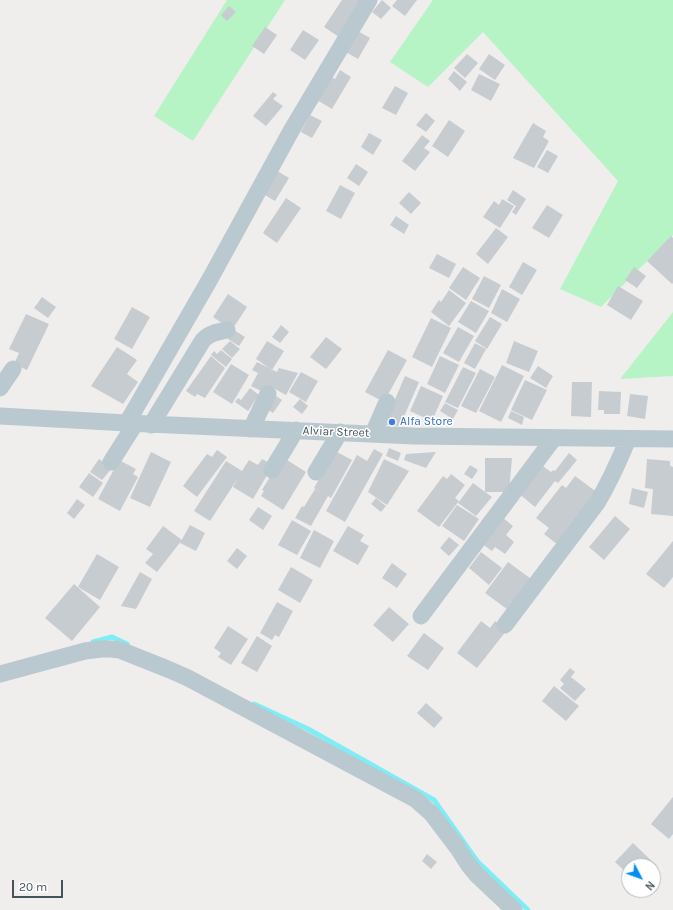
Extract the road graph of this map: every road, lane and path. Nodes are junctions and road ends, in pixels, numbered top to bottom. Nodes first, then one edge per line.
1 (369, 0) edge
2 (227, 330) dead end
3 (13, 369) dead end
4 (0, 388) edge
5 (268, 394) dead end
6 (387, 402) dead end
7 (0, 416) edge
8 (137, 424) junction
9 (251, 429) junction
10 (296, 430) junction
11 (340, 432) junction
12 (373, 434) junction
13 (554, 438) junction
14 (628, 439) junction
15 (673, 439) edge
16 (111, 462) dead end
17 (272, 470) dead end
18 (316, 472) dead end
19 (421, 616) dead end
20 (506, 625) dead end
21 (0, 674) edge
22 (514, 910) edge

1 - 8 street
2 - 8 street
3 - 4 street
5 - 9 street
6 - 12 street
7 - 8 street, Alviar Street
8 - 9 street, Alviar Street
8 - 16 street
9 - 10 street, Alviar Street
10 - 11 street, Alviar Street
10 - 17 street
11 - 12 street, Alviar Street
11 - 18 street
12 - 13 street, Alviar Street
13 - 14 street, Alviar Street
13 - 19 street
14 - 15 street, Alviar Street
14 - 20 street
21 - 22 street

